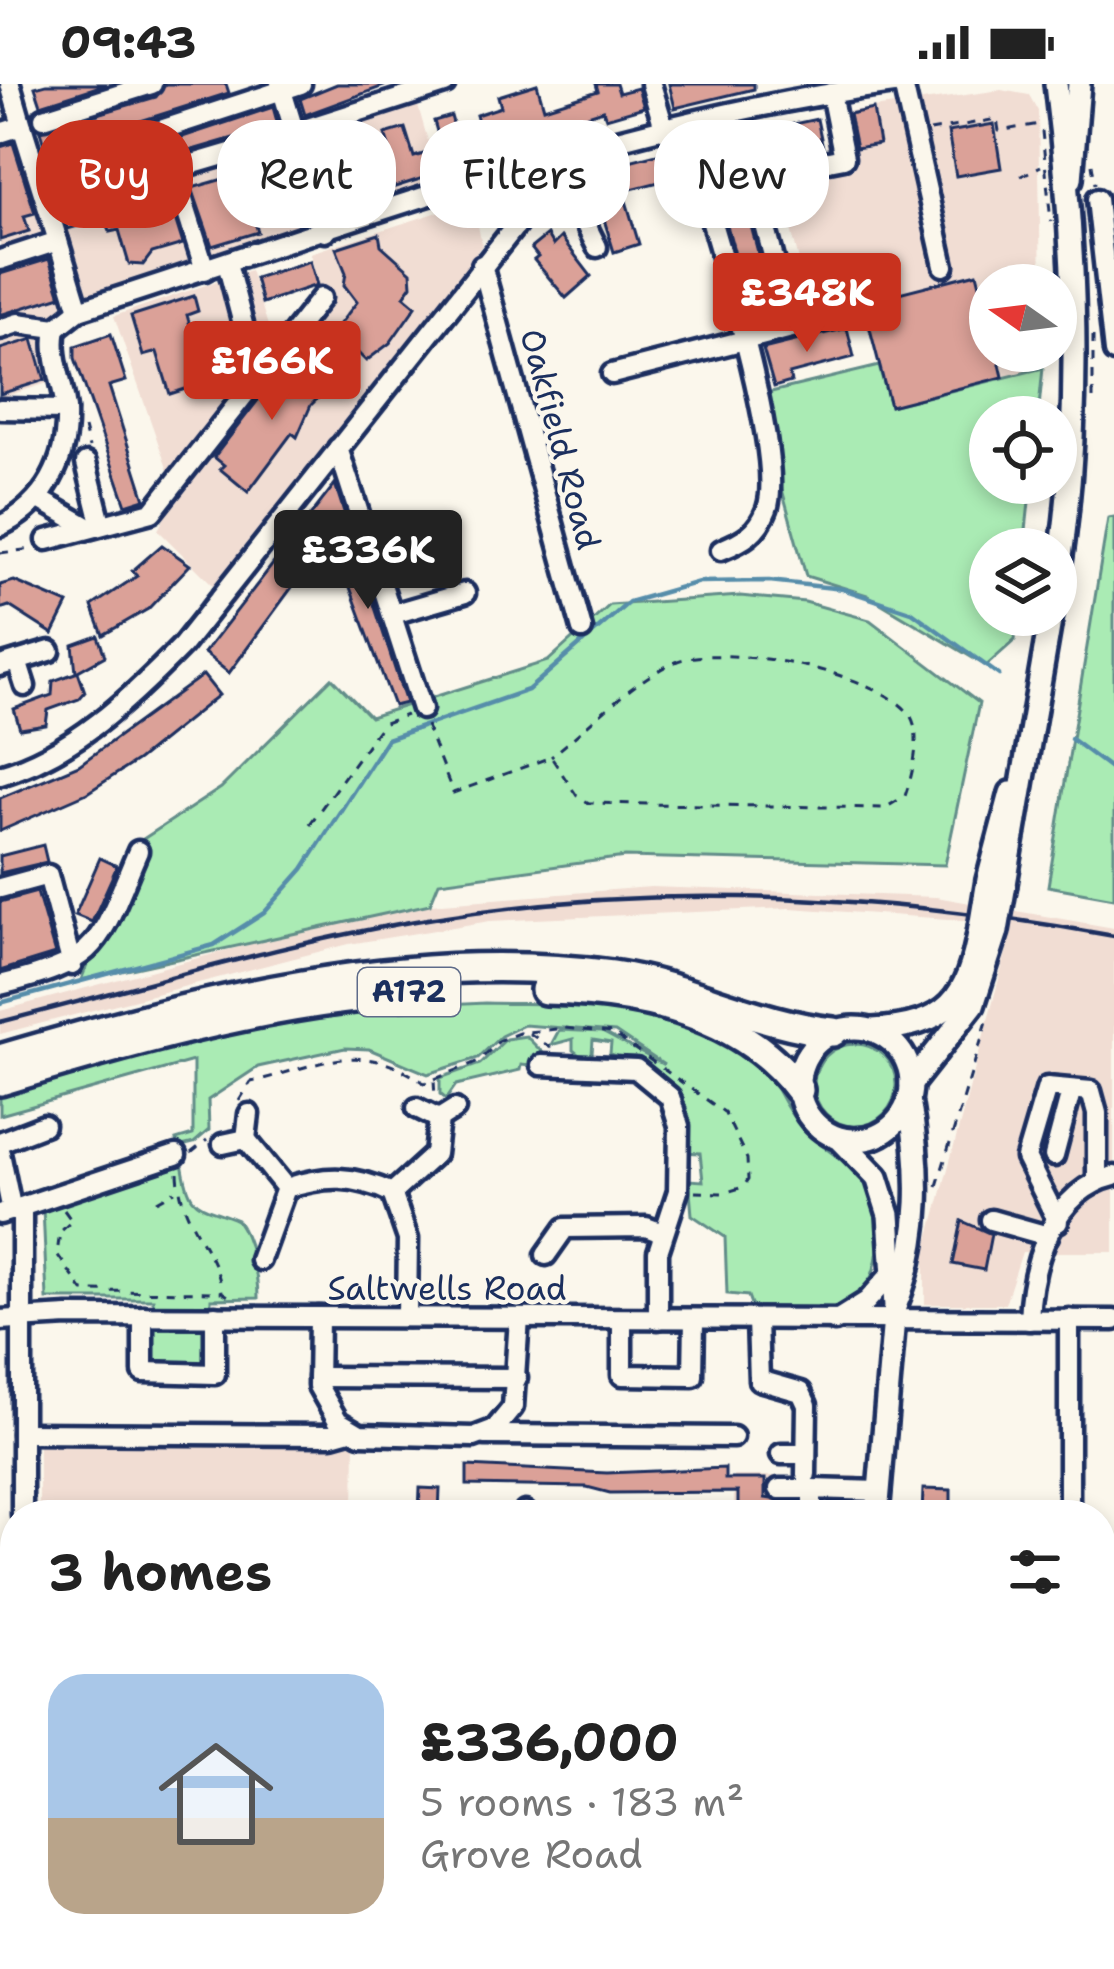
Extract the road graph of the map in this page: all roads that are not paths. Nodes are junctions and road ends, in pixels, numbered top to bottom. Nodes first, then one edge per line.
1 (152, 84) edge
2 (230, 84) edge
3 (445, 84) edge
4 (651, 84) edge
5 (899, 84) edge
6 (1056, 84) edge
7 (1079, 84) edge
8 (288, 86) edge
9 (870, 86) edge
10 (12, 93) edge
11 (831, 93) junction
12 (236, 106) junction
13 (44, 118) dead end
14 (293, 120) edge
15 (335, 120) edge
16 (670, 120) edge
17 (710, 120) edge
18 (22, 126) junction
19 (0, 133) edge
20 (217, 156) edge
21 (829, 161) edge
22 (1097, 199) road end
23 (1068, 200) junction
24 (420, 202) edge
25 (192, 228) edge
26 (324, 228) edge
27 (514, 228) edge
28 (588, 228) edge
29 (712, 228) edge
30 (766, 228) edge
31 (325, 232) junction
32 (58, 241) junction
33 (597, 247) dead end
34 (0, 260) edge
35 (227, 263) junction
36 (482, 266) junction
37 (944, 266) dead end
38 (205, 270) junction
39 (321, 298) dead end
40 (79, 310) junction
41 (842, 315) dead end
42 (792, 326) junction
43 (56, 328) junction
44 (0, 329) edge
45 (743, 339) junction
46 (1114, 352) edge
47 (208, 362) dead end
48 (612, 374) dead end
49 (0, 409) edge
50 (66, 410) junction
51 (338, 448) junction
52 (86, 463) road end
53 (39, 499) junction
54 (95, 525) junction
55 (0, 526) edge
56 (1061, 528) edge
57 (47, 540) road end
58 (721, 550) dead end
59 (465, 592) dead end
60 (393, 614) junction
61 (582, 629) dead end
62 (1048, 636) edge
63 (50, 651) dead end
64 (9, 663) edge
65 (25, 686) dead end
66 (423, 714) road end
67 (0, 775) edge
68 (138, 851) dead end
69 (0, 888) edge
70 (988, 930) junction
71 (72, 965) junction
72 (0, 985) edge
73 (872, 1030) junction
74 (832, 1032) junction
75 (568, 1042) dead end
76 (0, 1059) edge
77 (0, 1081) edge
78 (799, 1090) junction
79 (910, 1091) junction
80 (1071, 1092) junction
81 (417, 1108) dead end
82 (241, 1113) road end
83 (44, 1125) dead end
84 (840, 1138) junction
85 (218, 1139) road end
86 (246, 1139) junction
87 (0, 1142) edge
88 (0, 1153) edge
89 (176, 1155) road end
90 (1054, 1156) dead end
91 (1106, 1178) edge
92 (286, 1188) junction
93 (392, 1192) junction
94 (11, 1211) edge
95 (991, 1220) dead end
96 (248, 1226) dead end
97 (1053, 1229) junction
98 (269, 1232) junction
99 (662, 1233) junction
100 (546, 1255) dead end
101 (260, 1260) dead end
102 (890, 1275) junction
103 (894, 1314) junction
104 (22, 1316) junction
105 (143, 1316) junction
106 (223, 1317) junction
107 (319, 1317) junction
108 (407, 1317) junction
109 (519, 1318) junction
110 (622, 1319) junction
111 (658, 1319) junction
112 (1069, 1319) junction
113 (0, 1320) edge
114 (694, 1320) junction
115 (757, 1320) junction
116 (1029, 1320) junction
117 (835, 1321) junction
118 (1114, 1321) edge
119 (22, 1376) junction
120 (318, 1377) junction
121 (517, 1378) junction
122 (0, 1380) edge
123 (350, 1430) junction
124 (22, 1433) junction
125 (484, 1435) junction
126 (733, 1437) dead end
127 (782, 1454) dead end
128 (808, 1472) junction
129 (779, 1489) dead end
130 (879, 1491) junction
131 (22, 1500) edge
132 (811, 1500) edge
133 (878, 1500) edge
134 (1069, 1500) edge

1 - 13 street
2 - 12 street
3 - 15 street
4 - 16 street
5 - 9 street
5 - 37 street
6 - 23 main road
7 - 23 main road
8 - 12 street
8 - 14 street
9 - 11 street
10 - 18 street
11 - 17 street
11 - 21 street
12 - 20 street
18 - 19 street
18 - 32 street
22 - 46 street
23 - 56 main road
24 - 31 street
25 - 38 street
26 - 31 street
27 - 36 street
28 - 33 street
29 - 45 street
30 - 42 street
31 - 35 street
32 - 34 street
32 - 40 street
35 - 38 street
35 - 47 street
36 - 51 street
36 - 61 street, Oakfield Road
38 - 40 street
39 - 54 street
40 - 43 street
41 - 42 street
42 - 45 street
43 - 44 street
43 - 50 street
45 - 48 street
45 - 58 street
49 - 50 street
50 - 53 street
51 - 60 street
51 - 67 street
52 - 54 street
53 - 54 street
53 - 55 street
54 - 57 street
59 - 60 street
60 - 66 street
62 - 70 main road, bridge
63 - 64 street
64 - 65 street
68 - 71 street
69 - 71 street
70 - 73 main road
70 - 79 main road
71 - 72 street
73 - 74 main road
73 - 79 main road
74 - 76 highway, A172
74 - 78 main road
75 - 99 street
77 - 78 highway, A172
78 - 84 main road
79 - 84 main road
79 - 103 main road
80 - 90 street
80 - 91 street
80 - 97 street
81 - 93 street
82 - 86 street
83 - 87 street
84 - 102 main road
85 - 86 street
86 - 92 street
88 - 94 street
89 - 94 street
91 - 97 street
92 - 93 street
92 - 98 street
93 - 108 street
94 - 104 street
95 - 97 street
96 - 98 street
97 - 116 street
98 - 101 street
99 - 100 street
99 - 111 street
102 - 103 main road
102 - 117 street
103 - 116 street, Saltwells Road
103 - 117 street, Saltwells Road
103 - 130 main road
104 - 105 street, Saltwells Road
104 - 113 street, Saltwells Road
104 - 119 street
105 - 106 street, Saltwells Road
105 - 106 street
106 - 107 street, Saltwells Road
107 - 108 street, Saltwells Road
107 - 120 street
108 - 109 street, Saltwells Road
109 - 110 street, Saltwells Road
109 - 121 street
110 - 111 street, Saltwells Road
110 - 114 street
111 - 114 street, Saltwells Road
112 - 116 street, Saltwells Road
112 - 118 street, Saltwells Road
112 - 134 street
114 - 115 street, Saltwells Road
115 - 117 street, Saltwells Road
115 - 128 street
119 - 122 street
119 - 124 street
120 - 121 street
120 - 123 street
121 - 125 street
123 - 124 street
123 - 125 street
124 - 131 street
125 - 126 street
127 - 128 street
128 - 129 street
128 - 130 street
128 - 132 street
130 - 133 main road

